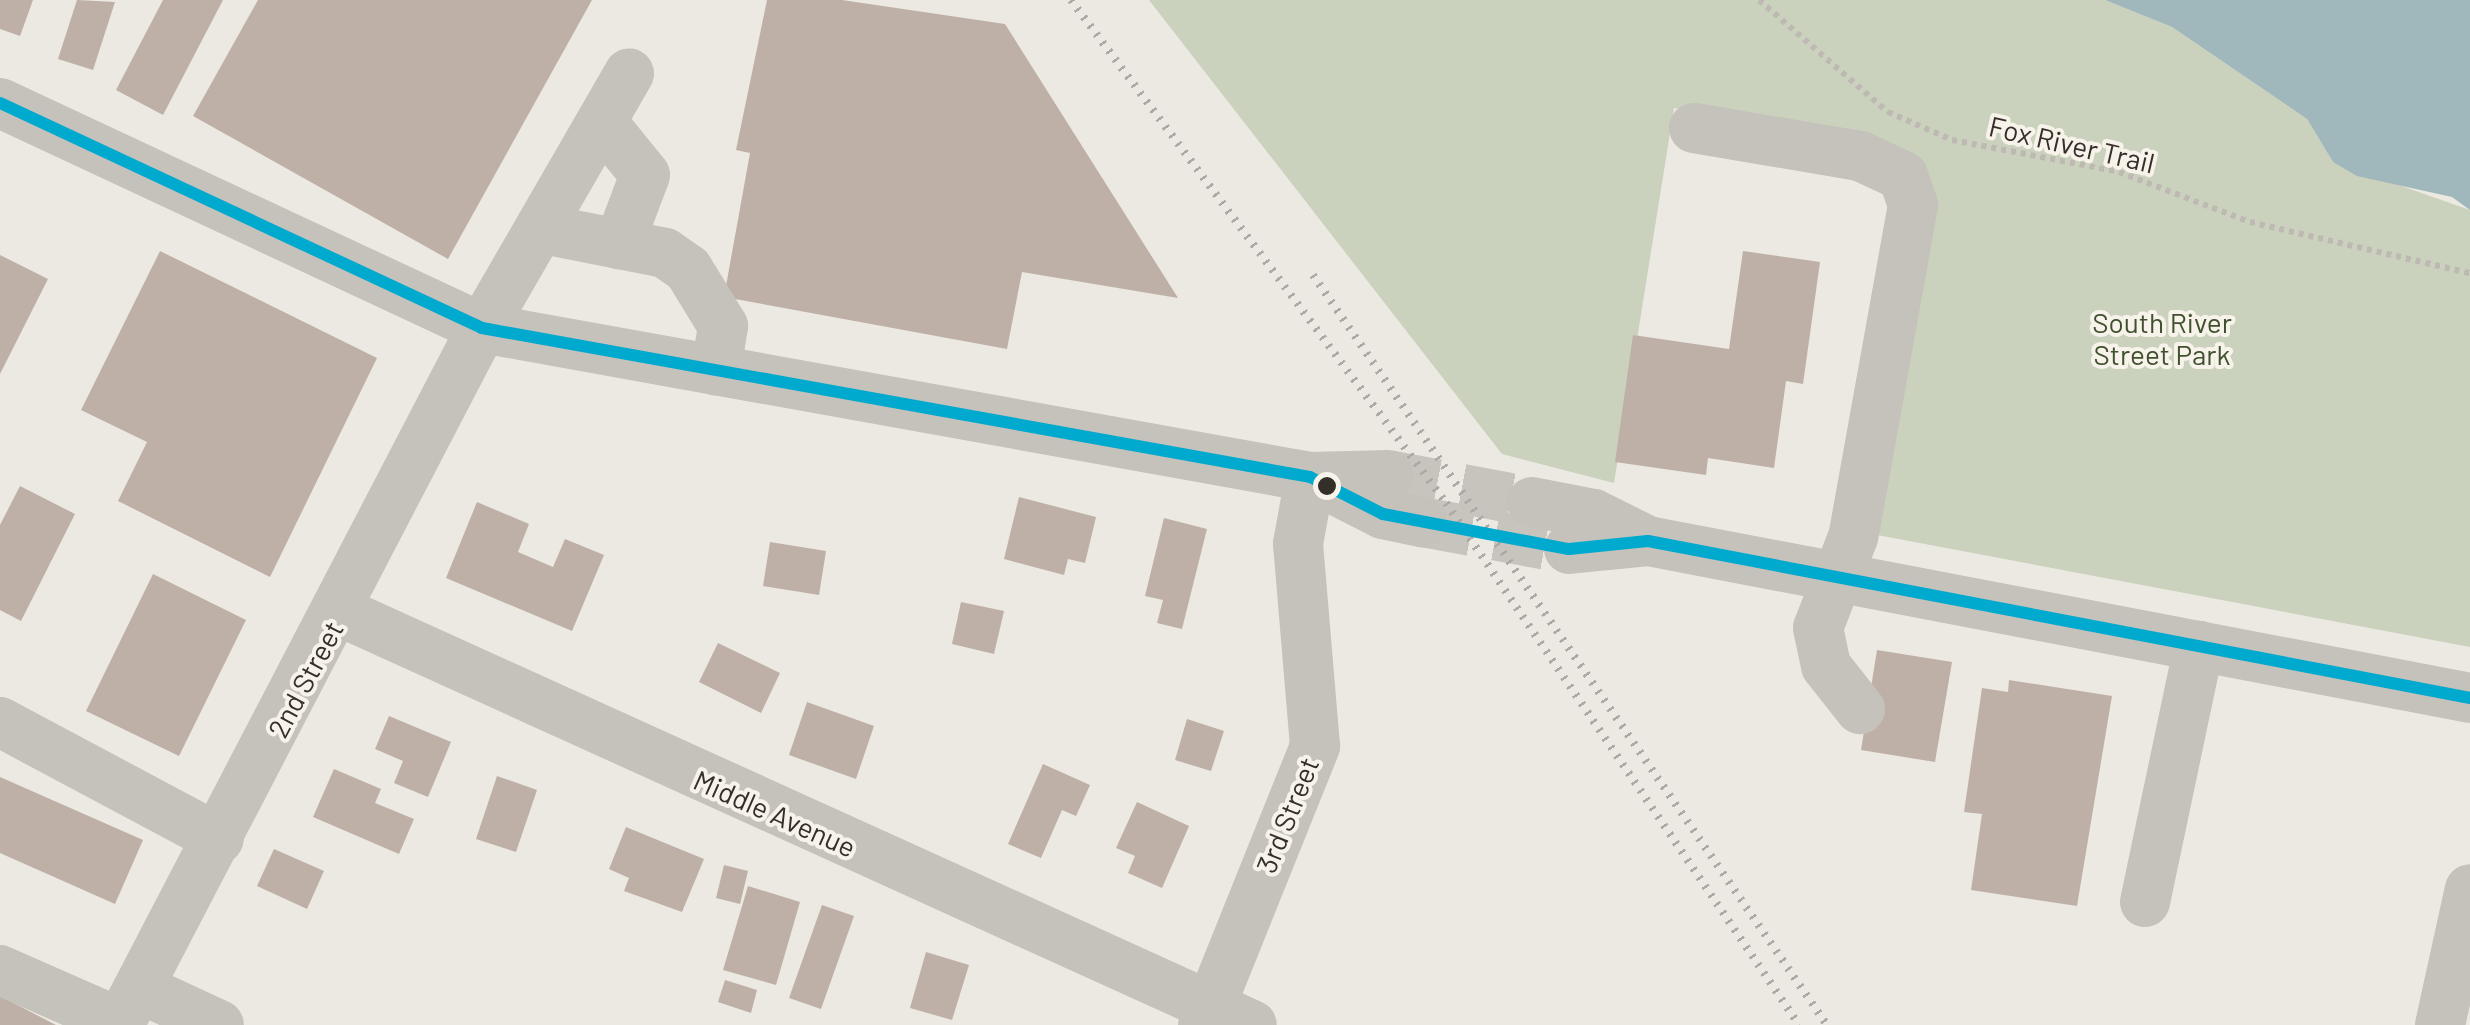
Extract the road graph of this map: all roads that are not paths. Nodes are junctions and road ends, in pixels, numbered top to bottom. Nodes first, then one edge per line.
1 (629, 73) dead end
2 (0, 102) edge
3 (602, 122) junction
4 (1694, 128) dead end
5 (543, 229) junction
6 (620, 244) junction
7 (482, 328) junction
8 (716, 370) junction
9 (1388, 475) tunnel mouth
10 (1310, 477) junction
11 (1532, 502) tunnel mouth
12 (1422, 522) tunnel mouth
13 (1648, 540) junction
14 (1569, 549) tunnel mouth
15 (1836, 577) junction
16 (341, 612) junction
17 (2199, 646) junction
18 (2470, 698) edge
19 (1860, 709) dead end
20 (0, 722) edge
21 (219, 839) junction
22 (2470, 889) edge
23 (2145, 902) dead end
24 (0, 970) edge
25 (126, 1012) edge
26 (1222, 1019) edge
27 (218, 1025) edge
28 (2440, 1025) edge

1 - 3 street, 2nd Street
2 - 7 street
3 - 5 street, 2nd Street
3 - 6 street
4 - 15 street
5 - 6 street
5 - 7 street, 2nd Street
6 - 8 street
7 - 8 street
7 - 16 street, 2nd Street
8 - 10 street
9 - 10 street
10 - 12 street
10 - 26 street, 3rd Street
11 - 13 street
13 - 14 street
13 - 15 street
15 - 17 street
15 - 19 street
16 - 21 street, 2nd Street
16 - 26 street, Middle Avenue
17 - 18 street
17 - 23 street
20 - 21 street
21 - 25 street, 2nd Street
22 - 28 street
24 - 25 street
25 - 27 street

